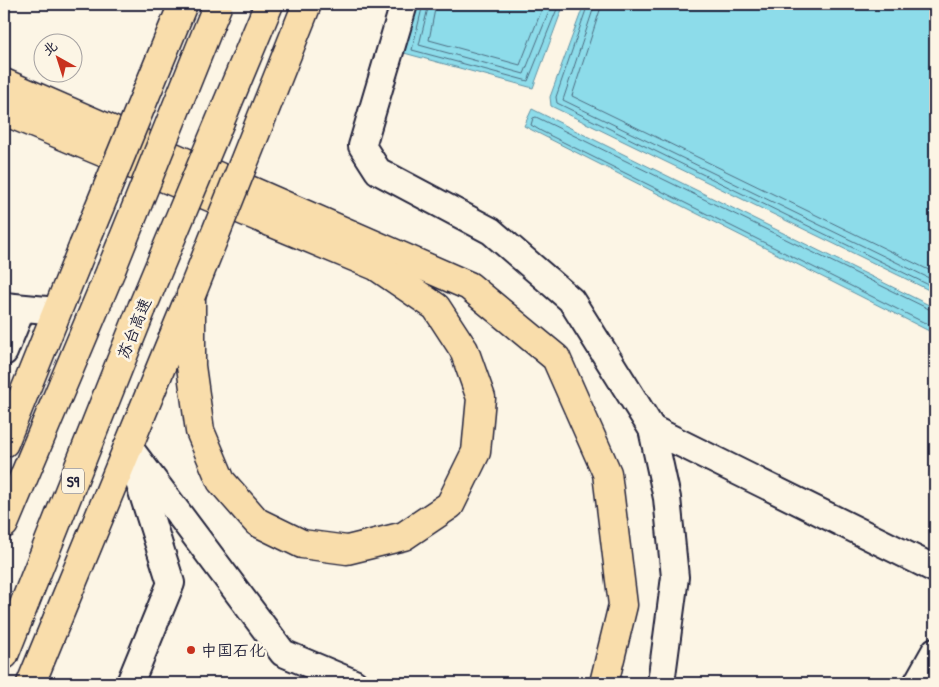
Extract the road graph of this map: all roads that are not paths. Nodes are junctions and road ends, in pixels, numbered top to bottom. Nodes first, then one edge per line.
1 (183, 4) edge
2 (218, 4) edge
3 (270, 4) edge
4 (307, 4) edge
5 (404, 4) edge
6 (4, 83) edge
7 (4, 111) edge
8 (191, 295) junction
9 (13, 307) edge
10 (57, 312) junction
11 (4, 352) edge
12 (652, 429) junction
13 (4, 443) edge
14 (128, 446) junction
15 (4, 524) edge
16 (935, 569) edge
17 (935, 651) edge
18 (4, 655) edge
19 (37, 681) edge
20 (130, 683) edge
21 (354, 683) edge
22 (604, 683) edge
23 (661, 683) edge
24 (917, 683) edge

1 - 10 highway, bridge
2 - 15 highway, bridge
3 - 18 highway, 苏台高速 / S9, bridge
4 - 8 highway, bridge
5 - 12 street
6 - 22 highway
7 - 8 highway
8 - 14 highway
9 - 10 street
9 - 11 street
10 - 13 highway
12 - 16 street
12 - 23 street
14 - 19 highway
14 - 20 street
14 - 21 street
17 - 24 street

